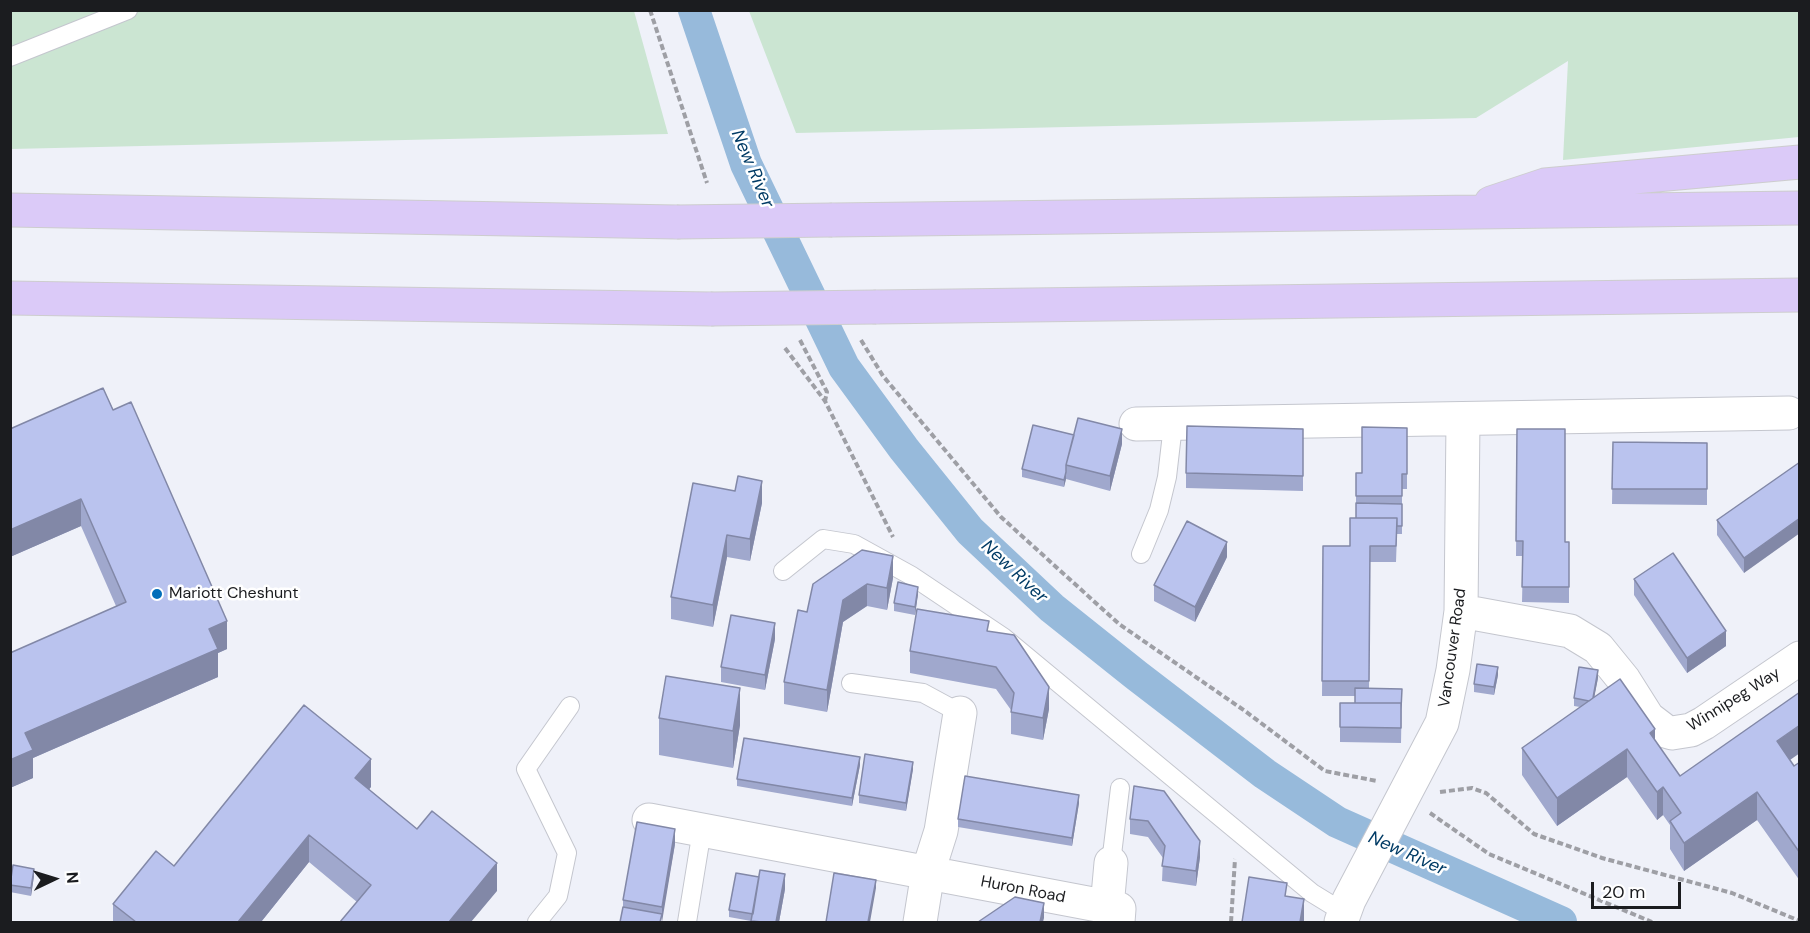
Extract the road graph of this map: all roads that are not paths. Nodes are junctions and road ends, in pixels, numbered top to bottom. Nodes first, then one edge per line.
1 (128, 10) edge
2 (10, 57) edge
3 (1800, 162) edge
4 (1800, 208) edge
5 (10, 210) edge
6 (1461, 214) junction
7 (1800, 295) edge
8 (10, 297) edge
9 (1794, 413) edge
10 (1463, 421) junction
11 (1136, 424) dead end
12 (1173, 425) junction
13 (1141, 554) dead end
14 (783, 571) dead end
15 (1461, 611) junction
16 (1800, 658) edge
17 (851, 683) dead end
18 (570, 706) dead end
19 (960, 712) joint
20 (1120, 788) dead end
21 (650, 820) dead end
22 (702, 830) junction
23 (1111, 863) joint
24 (928, 872) junction
25 (1114, 913) edge
26 (1342, 917) edge
27 (537, 922) edge
28 (687, 922) edge
29 (920, 922) edge

1 - 2 lane
3 - 6 highway
4 - 6 highway
5 - 6 highway, bridge
7 - 8 highway, bridge
9 - 10 street
10 - 12 street
10 - 15 street, Vancouver Road
11 - 12 street
12 - 13 lane
14 - 26 lane
15 - 16 street, Winnipeg Way
15 - 26 street, Vancouver Road
17 - 19 lane
18 - 27 lane
19 - 24 street
20 - 23 lane
21 - 22 street, Huron Road
22 - 24 street, Huron Road
22 - 28 lane
23 - 25 street
24 - 25 street, Huron Road
24 - 29 street

